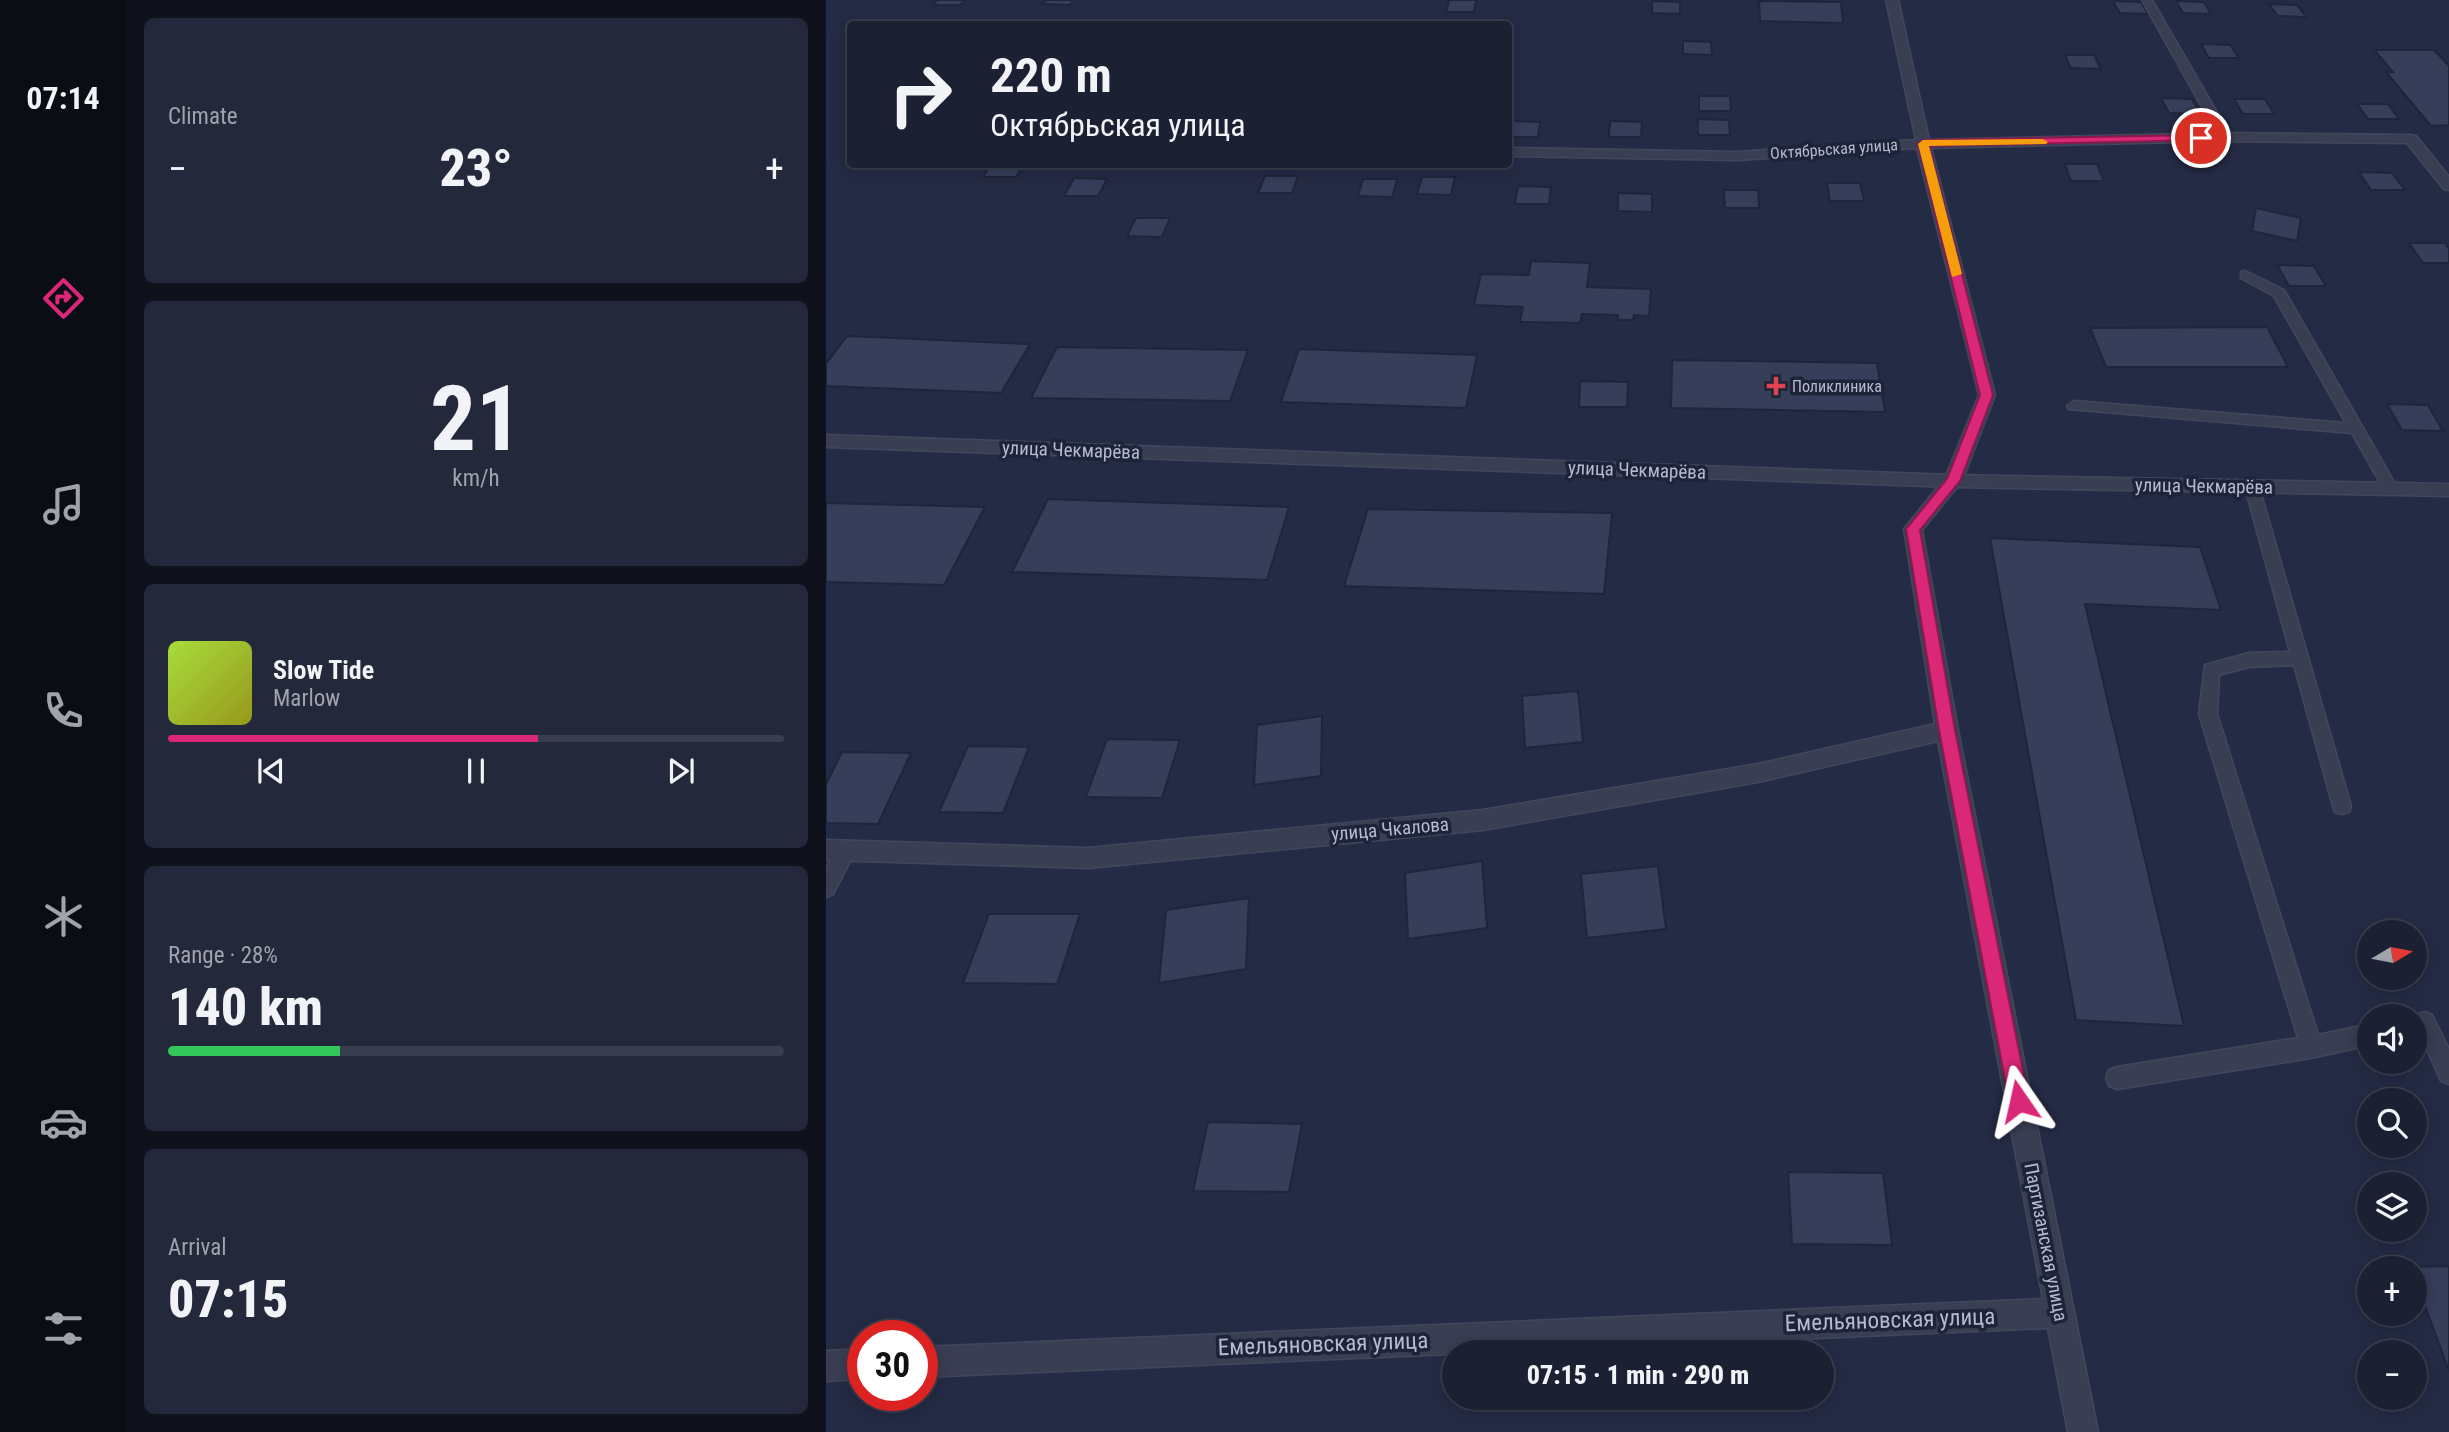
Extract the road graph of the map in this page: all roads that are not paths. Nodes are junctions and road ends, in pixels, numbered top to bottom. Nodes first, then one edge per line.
1 (1892, 0) edge
2 (2147, 0) edge
3 (2225, 137) junction
4 (1923, 144) junction
5 (1512, 152) edge
6 (2449, 186) edge
7 (2245, 275) dead end
8 (2074, 406) dead end
9 (2357, 429) junction
10 (826, 441) edge
11 (1953, 481) junction
12 (2252, 487) junction
13 (2391, 489) junction
14 (2449, 490) edge
15 (2300, 658) junction
16 (1947, 730) junction
17 (2342, 806) dead end
18 (836, 850) edge
19 (826, 888) edge
20 (2427, 1026) edge
21 (2357, 1037) edge
22 (2311, 1047) junction
23 (2449, 1073) edge
24 (2117, 1078) dead end
25 (2060, 1313) junction
26 (938, 1361) edge
27 (847, 1365) edge
28 (826, 1366) edge
29 (2083, 1432) edge

1 - 4 street, Партизанская улица
2 - 3 lane
3 - 4 street, Октябрьская улица
3 - 6 street, Октябрьская улица
4 - 5 street, Октябрьская улица
4 - 11 street, Партизанская улица
7 - 9 lane
8 - 9 lane
9 - 13 lane
10 - 11 street, улица Чекмарёва
11 - 12 street, улица Чекмарёва
11 - 16 street, Партизанская улица
12 - 13 street, улица Чекмарёва
12 - 15 lane
13 - 14 street, улица Чекмарёва
15 - 17 lane
15 - 22 lane
16 - 18 street, улица Чкалова
16 - 25 street, Партизанская улица
18 - 19 lane
20 - 23 lane
21 - 22 lane
22 - 24 lane
25 - 26 street, Емельяновская улица
25 - 29 street, Партизанская улица
27 - 28 street

